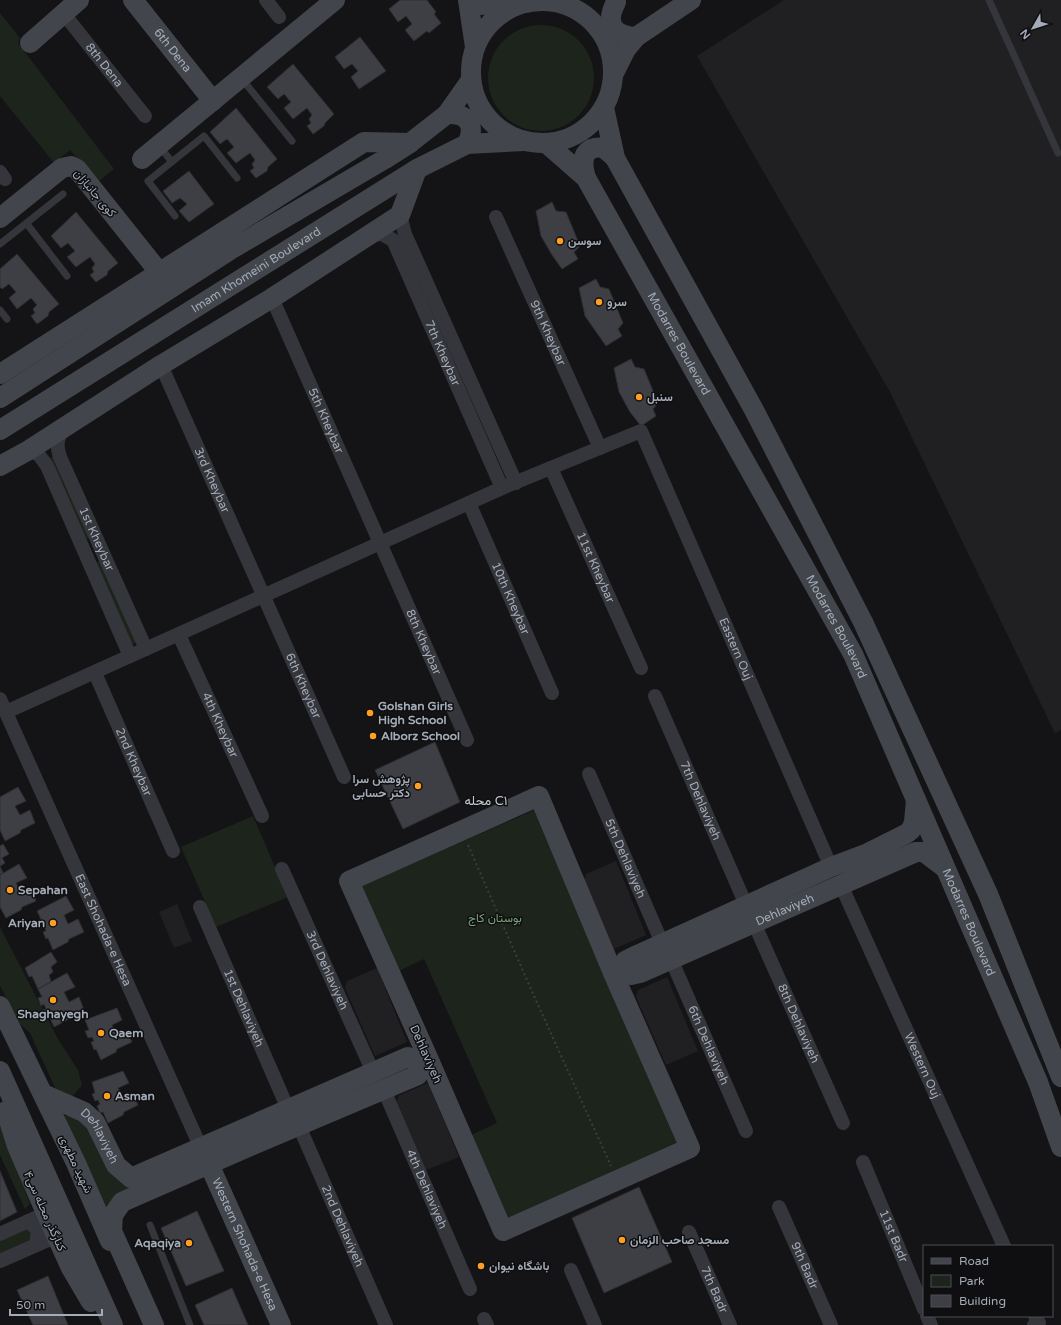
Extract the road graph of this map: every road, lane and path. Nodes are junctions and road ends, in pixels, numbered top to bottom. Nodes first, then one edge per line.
1 (133, 0) edge
2 (266, 0) edge
3 (335, 0) edge
4 (468, 0) edge
5 (472, 0) edge
6 (497, 0) edge
7 (691, 0) edge
8 (989, 0) edge
9 (531, 1) edge
10 (618, 1) edge
11 (68, 6) edge
12 (576, 9) junction
13 (279, 17) dead end
14 (636, 37) junction
15 (30, 43) dead end
16 (475, 47) junction
17 (614, 73) junction
18 (241, 78) junction
19 (471, 80) junction
20 (213, 101) junction
21 (604, 108) junction
22 (447, 114) junction
23 (146, 116) dead end
24 (292, 141) dead end
25 (524, 141) junction
26 (410, 143) junction
27 (546, 143) junction
28 (467, 144) junction
29 (158, 145) junction
30 (1058, 153) dead end
31 (616, 158) junction
32 (142, 159) dead end
33 (172, 162) junction
34 (417, 169) junction
35 (237, 178) dead end
36 (586, 178) junction
37 (63, 194) dead end
38 (400, 215) junction
39 (175, 216) dead end
40 (496, 217) dead end
41 (0, 218) edge
42 (27, 224) junction
43 (405, 234) junction
44 (370, 235) junction
45 (392, 240) junction
46 (0, 244) edge
47 (159, 272) junction
48 (67, 276) dead end
49 (272, 298) junction
50 (0, 310) edge
51 (7, 319) dead end
52 (456, 348) junction
53 (443, 353) junction
54 (161, 365) junction
55 (0, 374) edge
56 (0, 398) edge
57 (63, 428) junction
58 (0, 430) edge
59 (600, 448) junction
60 (58, 451) junction
61 (35, 454) junction
62 (0, 466) edge
63 (551, 468) junction
64 (516, 482) junction
65 (502, 488) junction
66 (469, 503) junction
67 (380, 544) junction
68 (102, 550) junction
69 (87, 557) junction
70 (262, 596) junction
71 (179, 635) junction
72 (146, 649) junction
73 (130, 656) junction
74 (641, 668) dead end
75 (95, 673) junction
76 (552, 693) dead end
77 (655, 696) dead end
78 (0, 699) edge
79 (6, 712) junction
80 (467, 740) dead end
81 (589, 774) dead end
82 (344, 777) dead end
83 (916, 800) junction
84 (262, 816) dead end
85 (462, 830) junction
86 (173, 851) dead end
87 (870, 862) junction
88 (831, 867) junction
89 (946, 868) junction
90 (282, 869) dead end
91 (841, 885) junction
92 (789, 886) junction
93 (795, 905) junction
94 (200, 907) dead end
95 (750, 914) junction
96 (667, 951) junction
97 (618, 971) junction
98 (0, 1006) edge
99 (426, 1061) junction
100 (0, 1071) edge
101 (373, 1072) junction
102 (1061, 1077) edge
103 (334, 1089) junction
104 (0, 1090) edge
105 (384, 1090) junction
106 (43, 1094) junction
107 (342, 1108) junction
108 (288, 1109) junction
109 (843, 1123) dead end
110 (299, 1126) junction
111 (746, 1131) dead end
112 (252, 1135) junction
113 (1061, 1147) edge
114 (205, 1156) junction
115 (864, 1162) dead end
116 (163, 1174) junction
117 (617, 1180) junction
118 (779, 1207) dead end
119 (46, 1213) junction
120 (28, 1221) junction
121 (150, 1225) dead end
122 (689, 1232) dead end
123 (0, 1234) edge
124 (57, 1236) junction
125 (36, 1245) junction
126 (1004, 1245) edge
127 (0, 1261) edge
128 (571, 1270) dead end
129 (470, 1289) dead end
130 (923, 1307) edge
131 (105, 1325) edge
132 (113, 1325) edge
133 (147, 1325) edge
134 (154, 1325) edge
135 (190, 1325) edge
136 (281, 1325) edge
137 (386, 1325) edge
138 (595, 1325) edge
139 (730, 1325) edge
140 (831, 1325) edge

1 - 20 main road, 6th Dena
2 - 13 street
3 - 18 main road
4 - 16 main road
5 - 6 main road
7 - 14 main road
8 - 30 lane
9 - 12 main road
9 - 16 main road
10 - 12 main road
10 - 14 main road
11 - 15 main road
11 - 23 street, 8th Dena
12 - 17 main road
14 - 17 main road
16 - 19 main road
17 - 21 main road
18 - 20 main road
18 - 24 lane
19 - 22 main road
19 - 25 main road
20 - 29 main road
21 - 27 main road
21 - 31 main road, Modarres Boulevard
22 - 26 main road
22 - 28 main road
25 - 27 main road
25 - 28 main road, Imam Khomeini Boulevard
26 - 47 main road
26 - 56 main road
27 - 36 main road, Modarres Boulevard
28 - 34 main road, Imam Khomeini Boulevard
29 - 32 main road
29 - 33 lane
31 - 36 main road
31 - 102 main road, Modarres Boulevard
33 - 35 lane
33 - 39 lane
34 - 38 main road
34 - 58 main road, Imam Khomeini Boulevard
36 - 83 main road, Modarres Boulevard
37 - 42 lane
38 - 43 street, 7th Kheybar
38 - 44 main road
40 - 59 street, 9th Kheybar
41 - 47 main road, کوی جانبازان
42 - 46 lane
42 - 48 lane
43 - 45 street
43 - 52 street, 7th Kheybar
44 - 45 street
44 - 49 main road
45 - 53 street, 7th Kheybar
47 - 55 main road
49 - 54 main road
49 - 67 street, 5th Kheybar
50 - 51 lane
52 - 53 street
52 - 64 street, 7th Kheybar
53 - 65 street, 7th Kheybar
54 - 57 main road
54 - 70 street, 3rd Kheybar
57 - 60 street
57 - 61 main road
59 - 63 street
59 - 88 street, Eastern Ouj
60 - 61 street
60 - 68 street, 1st Kheybar
61 - 62 main road
61 - 69 street, 1st Kheybar
63 - 64 street
63 - 74 street, 11st Kheybar
64 - 65 street
65 - 66 street
66 - 67 street
66 - 76 street, 10th Kheybar
67 - 70 street
67 - 80 street, 8th Kheybar
68 - 69 street
68 - 72 street, 1st Kheybar
69 - 73 street, 1st Kheybar
70 - 71 street
70 - 82 street, 6th Kheybar
71 - 72 street
71 - 84 street, 4th Kheybar
72 - 73 street
73 - 75 street
75 - 79 street
75 - 86 street, 2nd Kheybar
77 - 95 street, 7th Dehlaviyeh
78 - 79 street, East Shohada-e Hesa
79 - 114 street, East Shohada-e Hesa
81 - 96 street, 5th Dehlaviyeh
83 - 87 main road, Dehlaviyeh
83 - 89 main road, Modarres Boulevard
85 - 97 main road, Dehlaviyeh
85 - 99 main road, Dehlaviyeh
85 - 117 path
87 - 88 main road, Dehlaviyeh
87 - 89 main road, Dehlaviyeh
87 - 91 main road, Dehlaviyeh
88 - 92 main road, Dehlaviyeh
89 - 113 main road, Modarres Boulevard
90 - 101 street, 3rd Dehlaviyeh
91 - 93 main road, Dehlaviyeh
91 - 126 street, Western Ouj
92 - 93 main road
92 - 95 main road, Dehlaviyeh
93 - 95 main road, Dehlaviyeh
94 - 108 street, 1st Dehlaviyeh
95 - 96 main road, Dehlaviyeh
95 - 109 street, 8th Dehlaviyeh
96 - 97 main road, Dehlaviyeh
96 - 111 street, 6th Dehlaviyeh
97 - 117 main road, Dehlaviyeh
98 - 106 main road, شهید مطهری
99 - 101 main road, Dehlaviyeh
99 - 105 main road, Dehlaviyeh
99 - 117 main road, Dehlaviyeh
100 - 132 main road
101 - 103 main road, Dehlaviyeh
103 - 107 main road
103 - 108 main road, Dehlaviyeh
104 - 119 main road, کنارگذر محله سی۴
105 - 107 main road, Dehlaviyeh
105 - 129 street, 4th Dehlaviyeh
106 - 116 main road, Dehlaviyeh
106 - 133 main road, شهید مطهری
107 - 110 main road, Dehlaviyeh
108 - 112 main road, Dehlaviyeh
110 - 112 main road, Dehlaviyeh
110 - 137 street, 2nd Dehlaviyeh
112 - 114 main road, Dehlaviyeh
114 - 116 main road, Dehlaviyeh
114 - 136 main road, Western Shohada-e Hesa
115 - 130 street, 11st Badr
116 - 134 main road, Dehlaviyeh
118 - 140 street, 9th Badr
119 - 120 street
119 - 124 main road, کنارگذر محله سی۴
120 - 123 street
120 - 125 street
121 - 135 lane
122 - 139 street, 7th Badr
124 - 125 street
124 - 131 main road, کنارگذر محله سی۴
125 - 127 street
128 - 138 street

